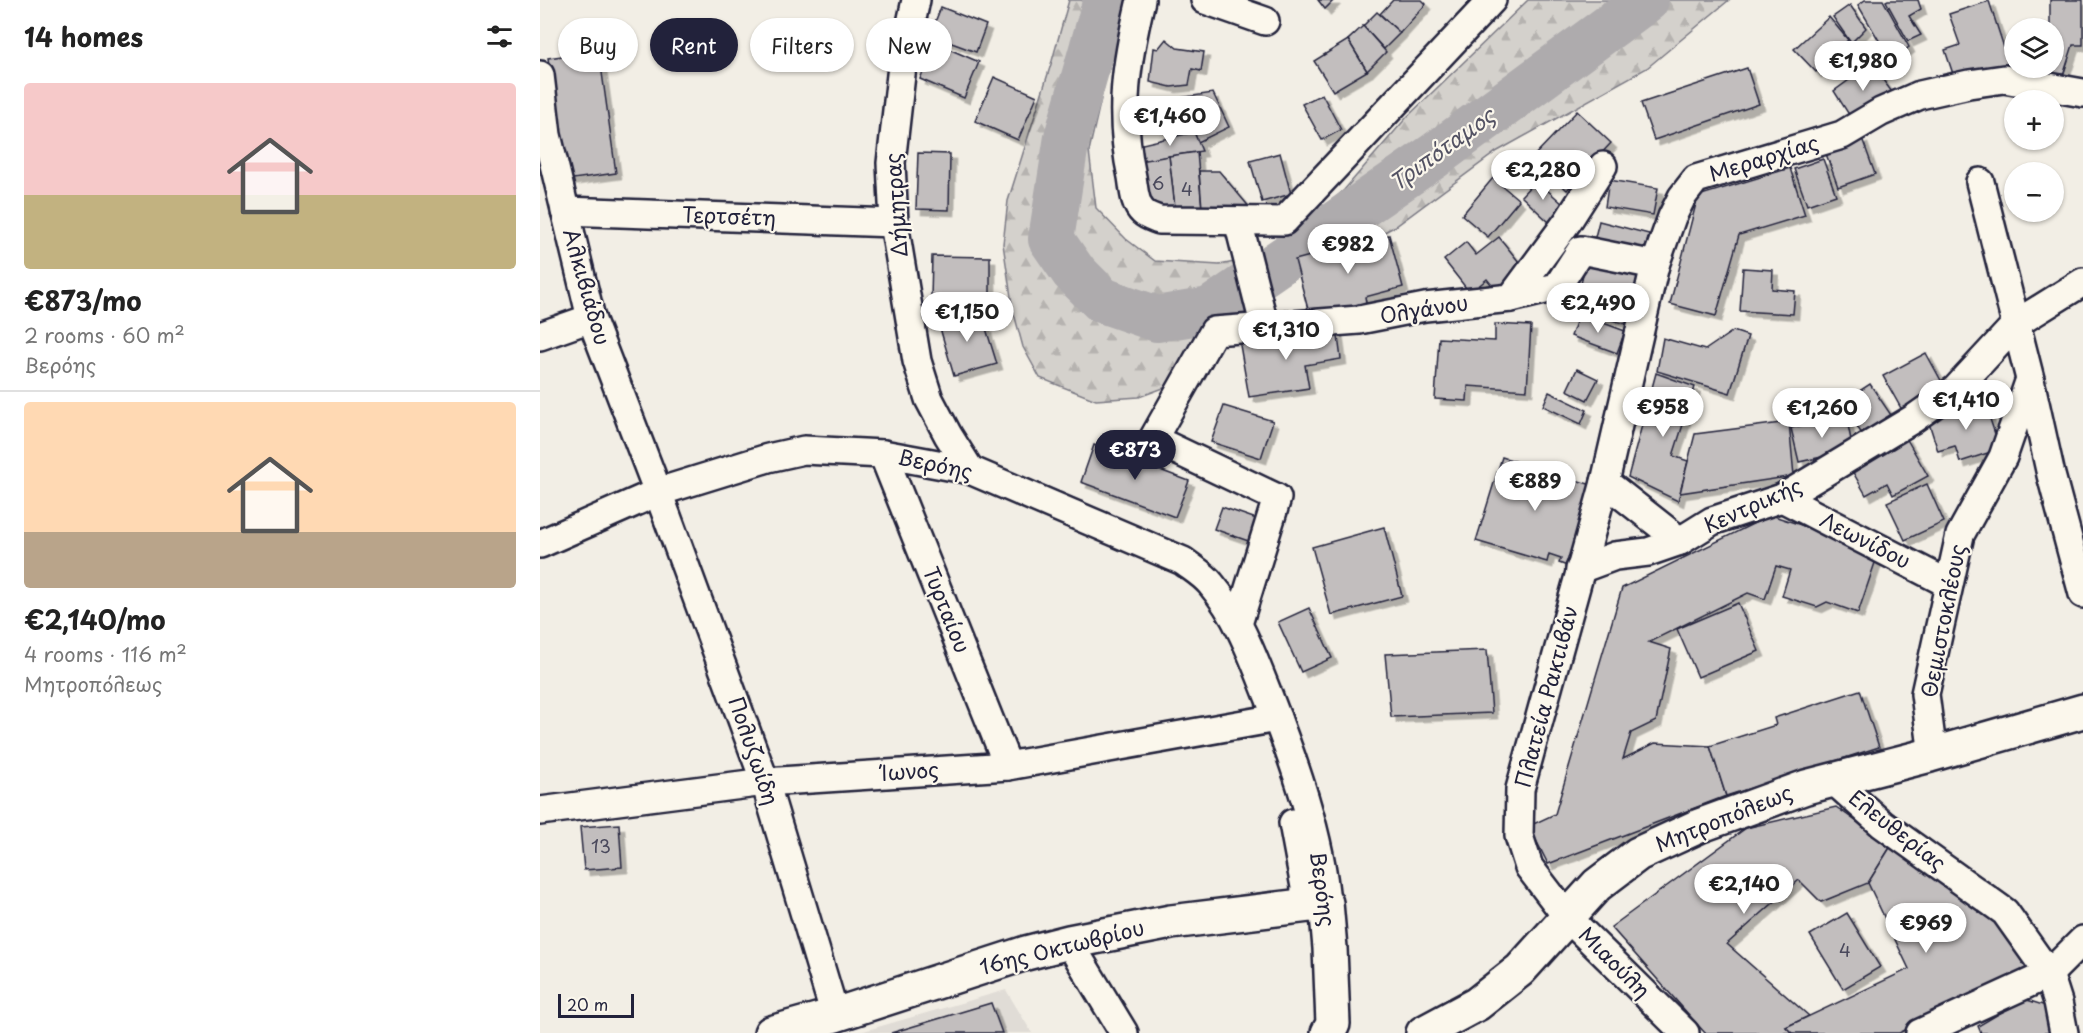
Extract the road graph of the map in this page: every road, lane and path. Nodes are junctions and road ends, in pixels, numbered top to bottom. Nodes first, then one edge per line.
1 (916, 0) edge
2 (1141, 0) edge
3 (1205, 0) edge
4 (1492, 0) edge
5 (1265, 21) dead end
6 (540, 75) edge
7 (2083, 93) edge
8 (543, 135) edge
9 (1603, 166) dead end
10 (1980, 182) dead end
11 (565, 212) junction
12 (1238, 221) junction
13 (894, 222) junction
14 (1655, 265) junction
15 (2083, 282) edge
16 (1511, 298) junction
17 (591, 318) junction
18 (2017, 323) junction
19 (1265, 328) junction
20 (540, 336) edge
21 (2030, 379) junction
22 (883, 454) junction
23 (970, 470) junction
24 (1605, 482) junction
25 (658, 492) junction
26 (1782, 498) junction
27 (1680, 542) junction
28 (540, 543) edge
29 (1580, 569) junction
30 (1948, 584) junction
31 (2083, 594) edge
32 (1238, 624) junction
33 (2083, 711) edge
34 (1277, 718) junction
35 (1930, 755) junction
36 (1008, 766) junction
37 (1834, 781) junction
38 (765, 782) junction
39 (540, 811) edge
40 (1315, 904) junction
41 (1568, 918) junction
42 (2083, 940) edge
43 (1069, 942) junction
44 (2049, 974) junction
45 (835, 1015) junction
46 (771, 1033) edge
47 (1124, 1033) edge
48 (1315, 1033) edge
49 (1328, 1033) edge
50 (1423, 1033) edge
51 (1685, 1033) edge
52 (1920, 1033) edge
53 (2064, 1033) edge

1 - 13 street, Δήμητρας
2 - 12 street
3 - 5 street
4 - 12 street
6 - 8 street, Αλκιβιάδου
7 - 14 street, Μεραρχίας
8 - 11 street, Αλκιβιάδου
9 - 16 street
10 - 18 street
11 - 13 street, Τερτσέτη
11 - 17 street, Αλκιβιάδου
12 - 19 street
13 - 23 street, Δήμητρας
14 - 16 street, Ολγάνου
14 - 24 street, Μεραρχίας
15 - 18 street, Κεντρικής
16 - 19 street, Ολγάνου
17 - 20 street
17 - 25 street, Αλκιβιάδου
18 - 21 street
18 - 26 street, Κεντρικής
19 - 32 street, Ολγάνου
21 - 30 street, Θεμιστοκλέους
21 - 31 street
22 - 23 street, Βερόης
22 - 25 street, Βερόης
22 - 36 street, Τυρταίου
23 - 32 street, Βερόης
24 - 27 street
24 - 29 street, Μεραρχίας
25 - 28 street, Βερόης
25 - 38 street, Πολυζωίδη
26 - 27 street, Κεντρικής
26 - 30 street, Λεωνίδου
27 - 29 street, Κεντρικής
29 - 41 street, Πλατεία Ρακτιβάν
30 - 35 street, Θεμιστοκλέους
32 - 34 street, Βερόης
33 - 35 main road, Μητροπόλεως
34 - 36 street, Ίωνος
34 - 40 street, Βερόης
35 - 37 main road, Μητροπόλεως
36 - 38 street, Ίωνος
37 - 41 main road, Μητροπόλεως
37 - 44 street, Ελευθερίας
38 - 39 street, Ίωνος
38 - 45 street, Πολυζωίδη
40 - 43 main road, 16ης Οκτωβρίου
40 - 48 main road, Βερόης
40 - 49 main road, Βερόης
41 - 50 main road, Μητροπόλεως
41 - 51 street, Μιαούλη
42 - 44 street
43 - 45 main road, 16ης Οκτωβρίου
43 - 47 street
44 - 52 street
44 - 53 street, Ελευθερίας
45 - 46 main road, 16ης Οκτωβρίου

